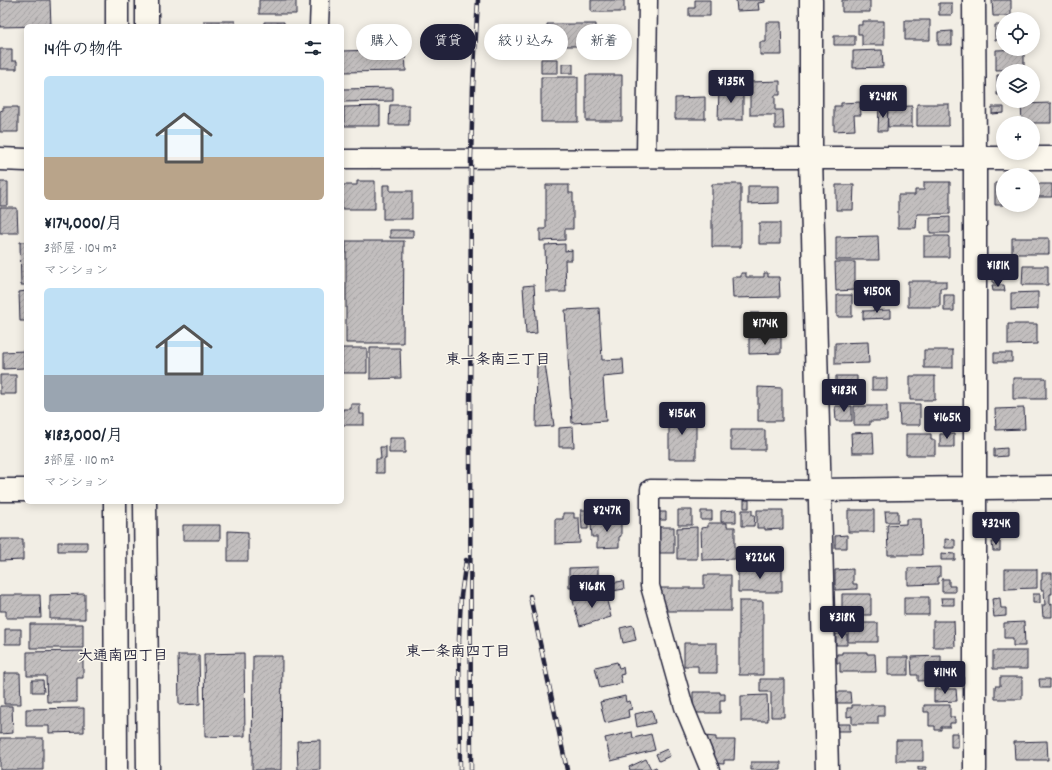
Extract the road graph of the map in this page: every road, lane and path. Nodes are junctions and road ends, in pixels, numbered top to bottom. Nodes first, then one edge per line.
1 (117, 0) edge
2 (147, 0) edge
3 (320, 0) edge
4 (648, 0) edge
5 (811, 0) edge
6 (974, 0) edge
7 (116, 24) edge
8 (147, 24) edge
9 (319, 24) edge
10 (646, 158) junction
11 (811, 158) junction
12 (1052, 158) edge
13 (0, 159) edge
14 (344, 159) edge
15 (975, 159) junction
16 (24, 160) edge
17 (1052, 487) edge
18 (974, 488) junction
19 (0, 490) edge
20 (24, 490) edge
21 (820, 490) junction
22 (115, 504) edge
23 (145, 504) edge
24 (116, 770) edge
25 (148, 770) edge
26 (710, 770) edge
27 (827, 770) edge
28 (975, 770) edge

1 - 7 street
2 - 8 street
3 - 9 street
4 - 10 street
5 - 11 street
6 - 15 street
10 - 11 street
10 - 14 street
11 - 15 street
11 - 21 street
12 - 15 street
13 - 16 street
15 - 18 street
17 - 18 street
18 - 21 street
18 - 28 street
19 - 20 street
21 - 26 street
21 - 27 street
22 - 24 street
23 - 25 street

